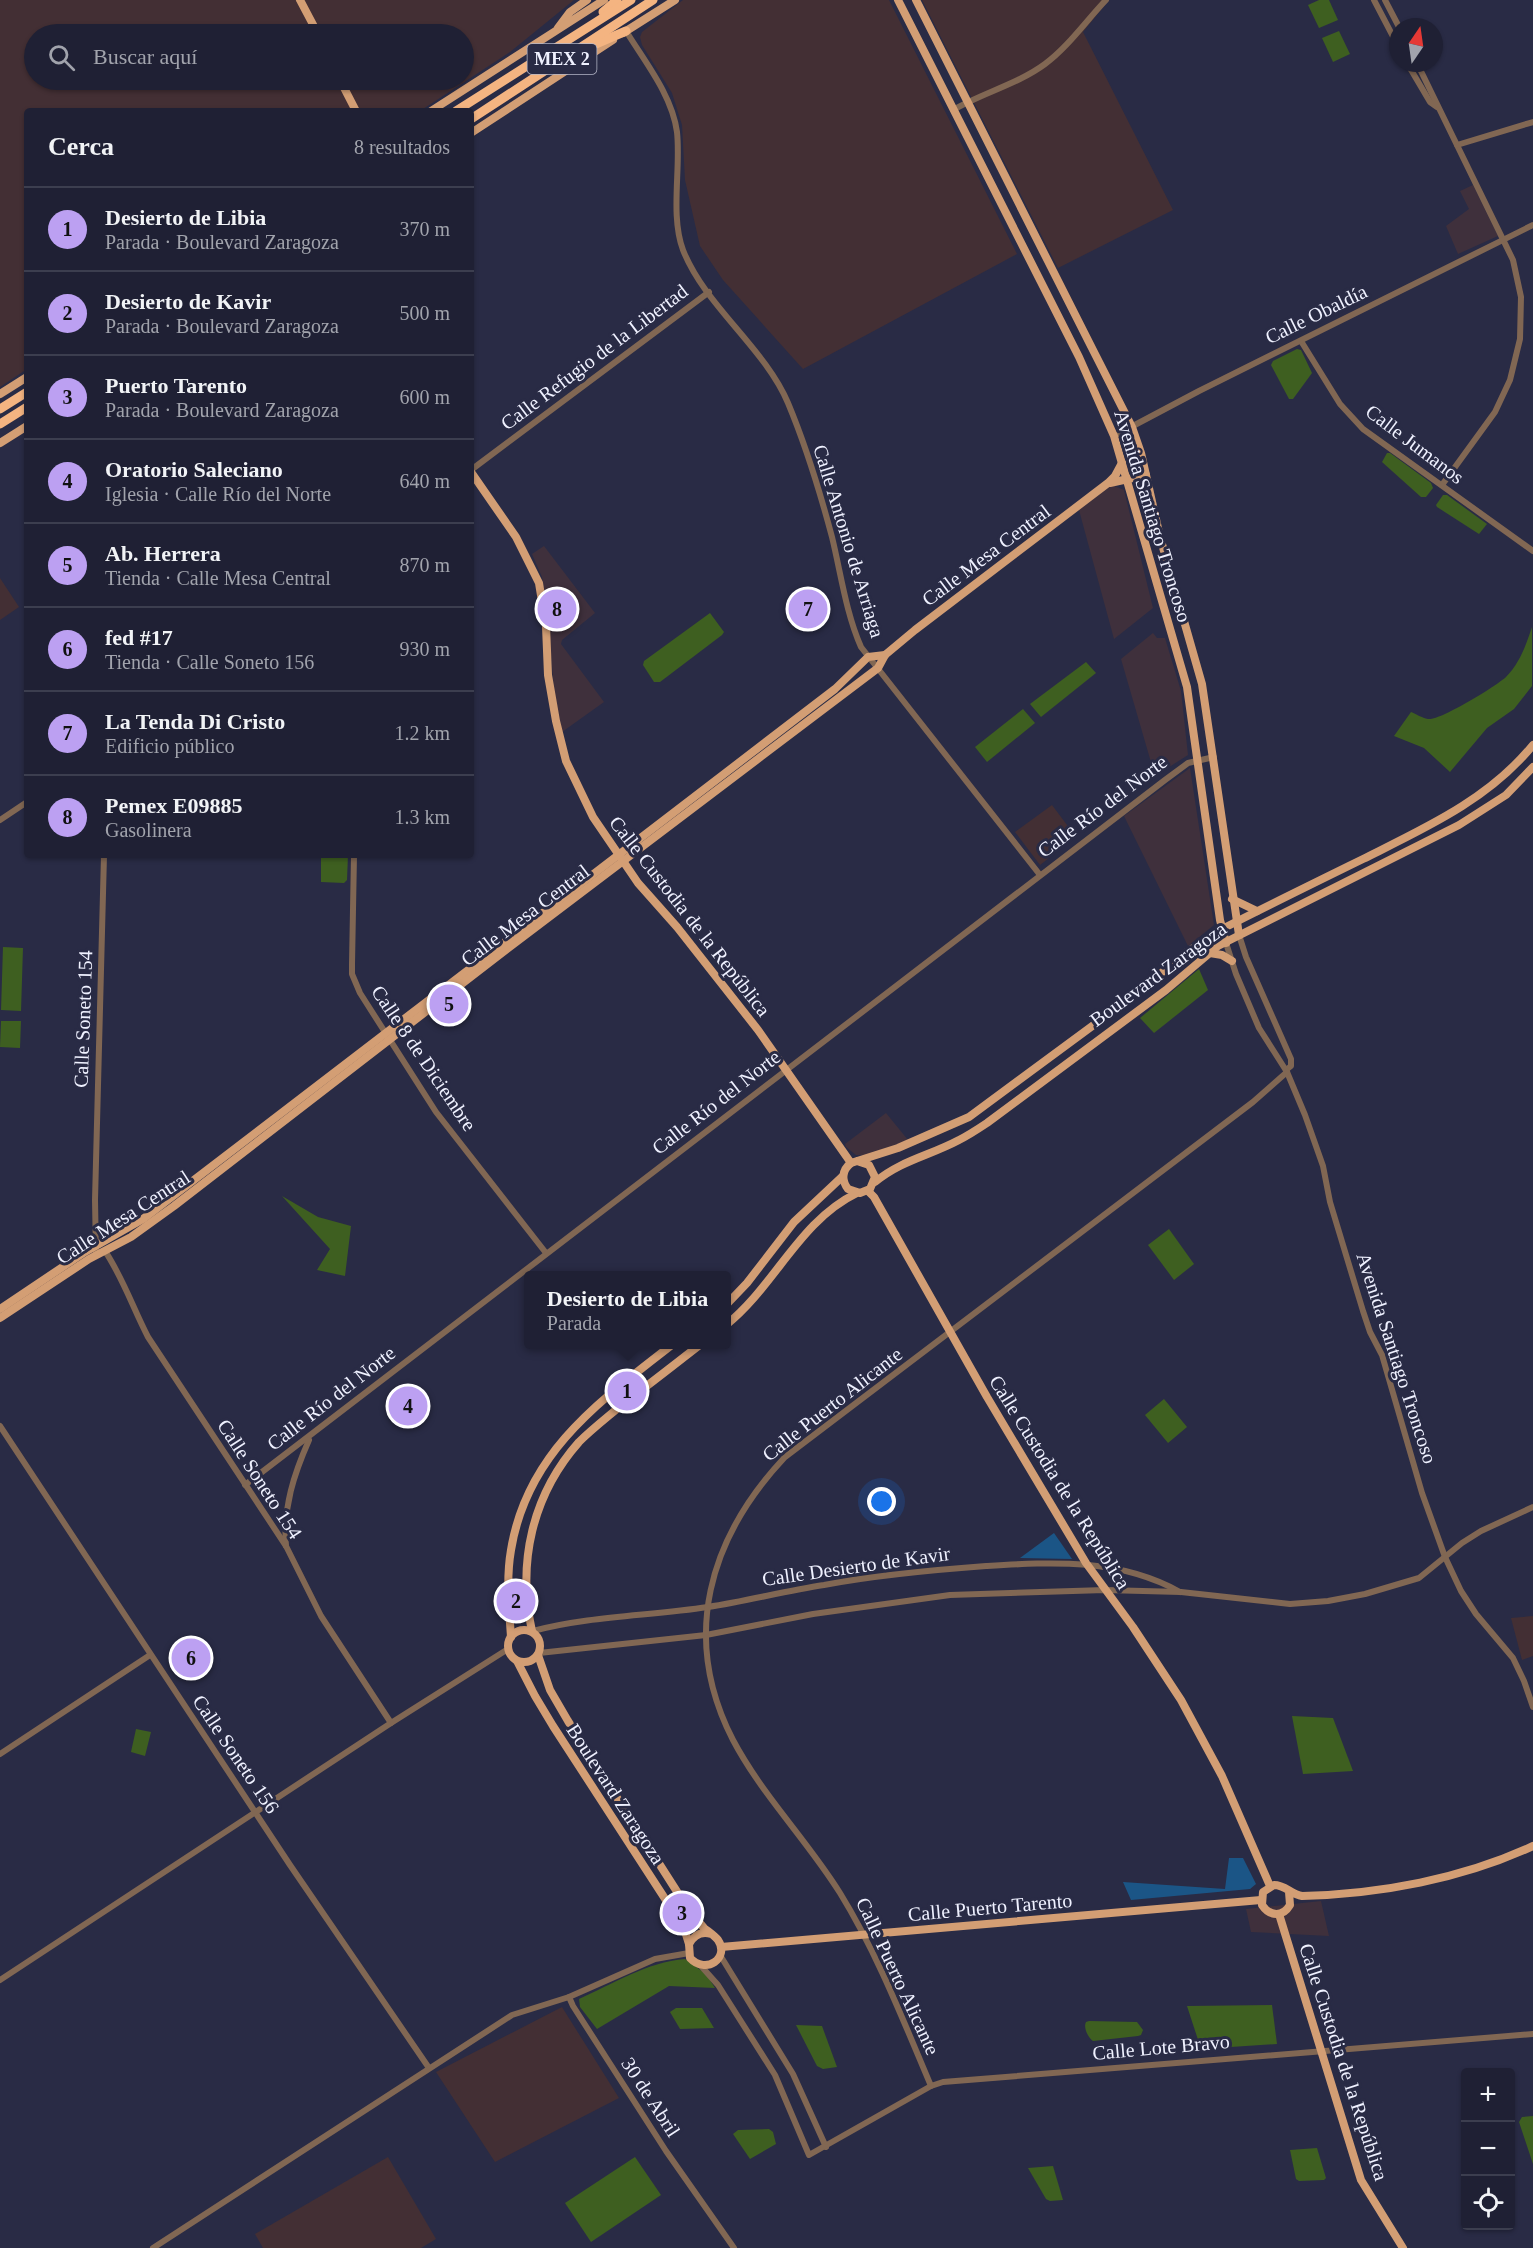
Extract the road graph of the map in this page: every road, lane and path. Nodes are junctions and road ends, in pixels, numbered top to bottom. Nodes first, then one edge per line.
1 (300, 0) edge
2 (587, 0) edge
3 (604, 0) edge
4 (617, 0) edge
5 (631, 0) edge
6 (653, 0) edge
7 (675, 0) edge
8 (898, 0) edge
9 (916, 0) edge
10 (1106, 0) edge
11 (1385, 0) edge
12 (1376, 2) edge
13 (1394, 18) edge
14 (313, 24) edge
15 (591, 26) junction
16 (1389, 28) edge
17 (626, 31) junction
18 (556, 32) junction
19 (569, 55) junction
20 (1412, 72) edge
21 (1422, 72) edge
22 (474, 84) edge
23 (345, 90) edge
24 (464, 90) edge
25 (968, 101) junction
26 (1437, 107) junction
27 (354, 108) edge
28 (436, 108) edge
29 (461, 108) edge
30 (953, 110) junction
31 (474, 118) edge
32 (1533, 122) edge
33 (474, 131) edge
34 (1457, 146) junction
35 (1533, 225) edge
36 (1503, 240) junction
37 (1050, 264) junction
38 (1035, 272) junction
39 (709, 292) junction
40 (1301, 340) junction
41 (24, 379) edge
42 (0, 394) edge
43 (24, 394) edge
44 (0, 409) edge
45 (24, 409) edge
46 (0, 424) edge
47 (24, 428) edge
48 (1132, 428) junction
49 (1114, 436) junction
50 (0, 443) edge
51 (1122, 463) junction
52 (474, 469) edge
53 (474, 475) edge
54 (1146, 475) junction
55 (1126, 480) junction
56 (1108, 483) junction
57 (1443, 485) junction
58 (1533, 551) edge
59 (885, 655) junction
60 (868, 657) junction
61 (878, 668) junction
62 (1533, 745) edge
63 (1214, 758) junction
64 (1197, 759) junction
65 (1533, 767) edge
66 (24, 804) edge
67 (0, 820) edge
68 (104, 858) edge
69 (354, 858) edge
70 (621, 859) junction
71 (1040, 874) junction
72 (1232, 899) junction
73 (1257, 911) junction
74 (1236, 922) junction
75 (1222, 928) junction
76 (1239, 935) junction
77 (1226, 942) junction
78 (1210, 953) junction
79 (1232, 962) junction
80 (1157, 978) junction
81 (1166, 990) junction
82 (387, 1037) junction
83 (785, 1069) junction
84 (1287, 1071) junction
85 (854, 1162) junction
86 (843, 1176) junction
87 (875, 1182) junction
88 (868, 1191) junction
89 (857, 1193) junction
90 (96, 1251) junction
91 (105, 1251) junction
92 (546, 1253) junction
93 (731, 1300) edge
94 (0, 1309) edge
95 (0, 1318) edge
96 (731, 1320) edge
97 (951, 1332) junction
98 (667, 1349) edge
99 (695, 1349) edge
100 (0, 1426) edge
101 (310, 1437) junction
102 (245, 1485) junction
103 (1533, 1507) edge
104 (286, 1546) junction
105 (1445, 1557) junction
106 (1086, 1563) junction
107 (1105, 1590) junction
108 (1181, 1592) junction
109 (708, 1607) junction
110 (532, 1631) junction
111 (706, 1635) junction
112 (511, 1637) junction
113 (508, 1649) junction
114 (539, 1654) junction
115 (150, 1655) junction
116 (518, 1660) junction
117 (1533, 1707) edge
118 (391, 1723) junction
119 (0, 1754) edge
120 (256, 1813) junction
121 (1533, 1846) edge
122 (1270, 1886) junction
123 (1288, 1892) junction
124 (1313, 1895) junction
125 (1261, 1900) junction
126 (1288, 1909) junction
127 (1279, 1914) junction
128 (711, 1934) junction
129 (864, 1935) junction
130 (689, 1944) junction
131 (721, 1951) junction
132 (689, 1953) junction
133 (701, 1966) junction
134 (0, 1980) edge
135 (569, 1996) junction
136 (1533, 2034) edge
137 (1321, 2050) junction
138 (429, 2068) junction
139 (931, 2086) junction
140 (825, 2147) junction
141 (153, 2248) edge
142 (734, 2248) edge
143 (1403, 2248) edge

1 - 14 main road
2 - 18 main road
3 - 18 main road, MEX 2
4 - 15 highway
5 - 15 highway, MEX 2
6 - 19 highway, MEX 2
7 - 17 main road, MEX 2
8 - 30 main road, Avenida Santiago Troncoso
9 - 25 main road, Avenida Santiago Troncoso
10 - 25 street
11 - 12 street
11 - 13 street
12 - 16 street
15 - 29 highway, MEX 2
17 - 19 highway
17 - 33 main road, MEX 2
17 - 39 street, Calle Antonio de Arriaga
18 - 22 main road, MEX 2
19 - 31 highway, MEX 2
20 - 26 street
21 - 26 street
23 - 27 main road
24 - 28 main road, MEX 2
25 - 30 street
25 - 37 main road, Avenida Santiago Troncoso
26 - 34 street
30 - 38 main road, Avenida Santiago Troncoso
32 - 34 street
34 - 36 street
35 - 36 street, Calle Obaldía
36 - 40 street, Calle Obaldía
36 - 57 street
37 - 38 main road
37 - 48 main road, Avenida Santiago Troncoso
38 - 49 main road, Avenida Santiago Troncoso
39 - 52 street, Calle Refugio de la Libertad
39 - 60 street, Calle Antonio de Arriaga
40 - 48 street, Calle Obaldía
40 - 57 street, Calle Jumanos
41 - 42 main road
43 - 44 highway
45 - 46 highway
47 - 50 main road
48 - 49 street, Calle Obaldía
48 - 54 main road, Avenida Santiago Troncoso
49 - 51 main road, Avenida Santiago Troncoso
51 - 55 main road, Avenida Santiago Troncoso
51 - 56 main road
53 - 70 main road, Calle Custodia de la República
54 - 55 main road
54 - 63 main road, Avenida Santiago Troncoso
55 - 56 main road
55 - 64 main road, Avenida Santiago Troncoso
56 - 59 main road, Calle Mesa Central
57 - 58 street, Calle Jumanos
59 - 60 main road
59 - 61 main road, Calle Mesa Central
60 - 61 street, Calle Antonio de Arriaga
60 - 70 main road, Calle Mesa Central
61 - 70 main road, Calle Mesa Central
61 - 71 street, Calle Antonio de Arriaga
62 - 73 main road, Boulevard Zaragoza
63 - 64 street, Calle Río del Norte
63 - 72 main road, Avenida Santiago Troncoso
64 - 71 street, Calle Río del Norte
64 - 75 main road, Avenida Santiago Troncoso
65 - 76 main road, Boulevard Zaragoza
66 - 67 street
68 - 90 street, Calle Soneto 154
69 - 82 street, Calle 8 de Diciembre
70 - 82 main road, Calle Mesa Central
70 - 83 main road, Calle Custodia de la República
71 - 83 street, Calle Río del Norte
72 - 73 main road
72 - 74 main road, Avenida Santiago Troncoso
73 - 74 main road, Boulevard Zaragoza
74 - 75 main road, Boulevard Zaragoza
74 - 76 main road, Avenida Santiago Troncoso
75 - 77 main road, Avenida Santiago Troncoso
75 - 80 main road, Boulevard Zaragoza
76 - 77 main road, Boulevard Zaragoza
76 - 84 street, Avenida Santiago Troncoso
77 - 78 main road, Boulevard Zaragoza
77 - 79 street, Avenida Santiago Troncoso
78 - 79 main road
78 - 81 main road, Boulevard Zaragoza
79 - 84 street, Avenida Santiago Troncoso
80 - 81 main road
80 - 85 main road, Boulevard Zaragoza
81 - 87 main road, Boulevard Zaragoza
82 - 90 main road, Calle Mesa Central
82 - 91 main road, Calle Mesa Central
82 - 92 street, Calle 8 de Diciembre
83 - 85 main road, Calle Custodia de la República
83 - 92 street, Calle Río del Norte
84 - 97 street, Calle Puerto Alicante
84 - 105 street, Avenida Santiago Troncoso
85 - 86 main road
85 - 87 main road
86 - 89 main road
86 - 93 main road
87 - 88 main road
88 - 89 main road
88 - 97 main road, Calle Custodia de la República
89 - 96 main road
90 - 91 main road, Calle Mesa Central
90 - 94 main road, Calle Mesa Central
90 - 95 main road, Calle Mesa Central
91 - 102 street, Calle Soneto 154
92 - 101 street, Calle Río del Norte
97 - 106 main road, Calle Custodia de la República
97 - 109 street, Calle Puerto Alicante
98 - 112 main road
99 - 110 main road
100 - 115 street, Calle Soneto 156
101 - 102 street, Calle Río del Norte
101 - 104 street
102 - 104 street, Calle Soneto 154
103 - 105 street
104 - 118 street, Calle Soneto 154
105 - 108 street, Calle Desierto de Kavir
105 - 117 street, Avenida Santiago Troncoso
106 - 107 main road, Calle Custodia de la República
106 - 108 street, Calle Desierto de Kavir
106 - 109 street, Calle Desierto de Kavir
107 - 108 street, Calle Desierto de Kavir
107 - 111 street, Calle Desierto de Kavir
107 - 122 main road, Calle Custodia de la República
109 - 110 street, Calle Desierto de Kavir
109 - 111 street, Calle Puerto Alicante
110 - 112 main road
110 - 114 main road
111 - 114 street, Calle Desierto de Kavir
111 - 129 street, Calle Puerto Alicante
112 - 113 main road
113 - 116 main road
113 - 118 street
114 - 116 main road
114 - 128 main road, Boulevard Zaragoza
115 - 119 street
115 - 120 street, Calle Soneto 156
116 - 130 main road, Boulevard Zaragoza
118 - 120 street
120 - 134 street
120 - 138 street, Calle Soneto 156
121 - 124 main road
122 - 123 main road
122 - 125 main road
123 - 124 main road
123 - 126 main road
124 - 126 main road
125 - 127 main road
125 - 129 main road, Calle Puerto Tarento
126 - 127 main road
127 - 137 main road, Calle Custodia de la República
128 - 130 main road
128 - 131 main road
129 - 131 main road, Calle Puerto Tarento
129 - 139 street, Calle Puerto Alicante
130 - 132 main road
131 - 133 main road
131 - 140 street
132 - 133 main road
132 - 135 street
133 - 140 street, Calle Lote Bravo
135 - 138 street
135 - 142 street, 30 de Abril
136 - 137 street, Calle Lote Bravo
137 - 139 street, Calle Lote Bravo
137 - 143 main road, Calle Custodia de la República
138 - 141 street
139 - 140 street, Calle Lote Bravo

